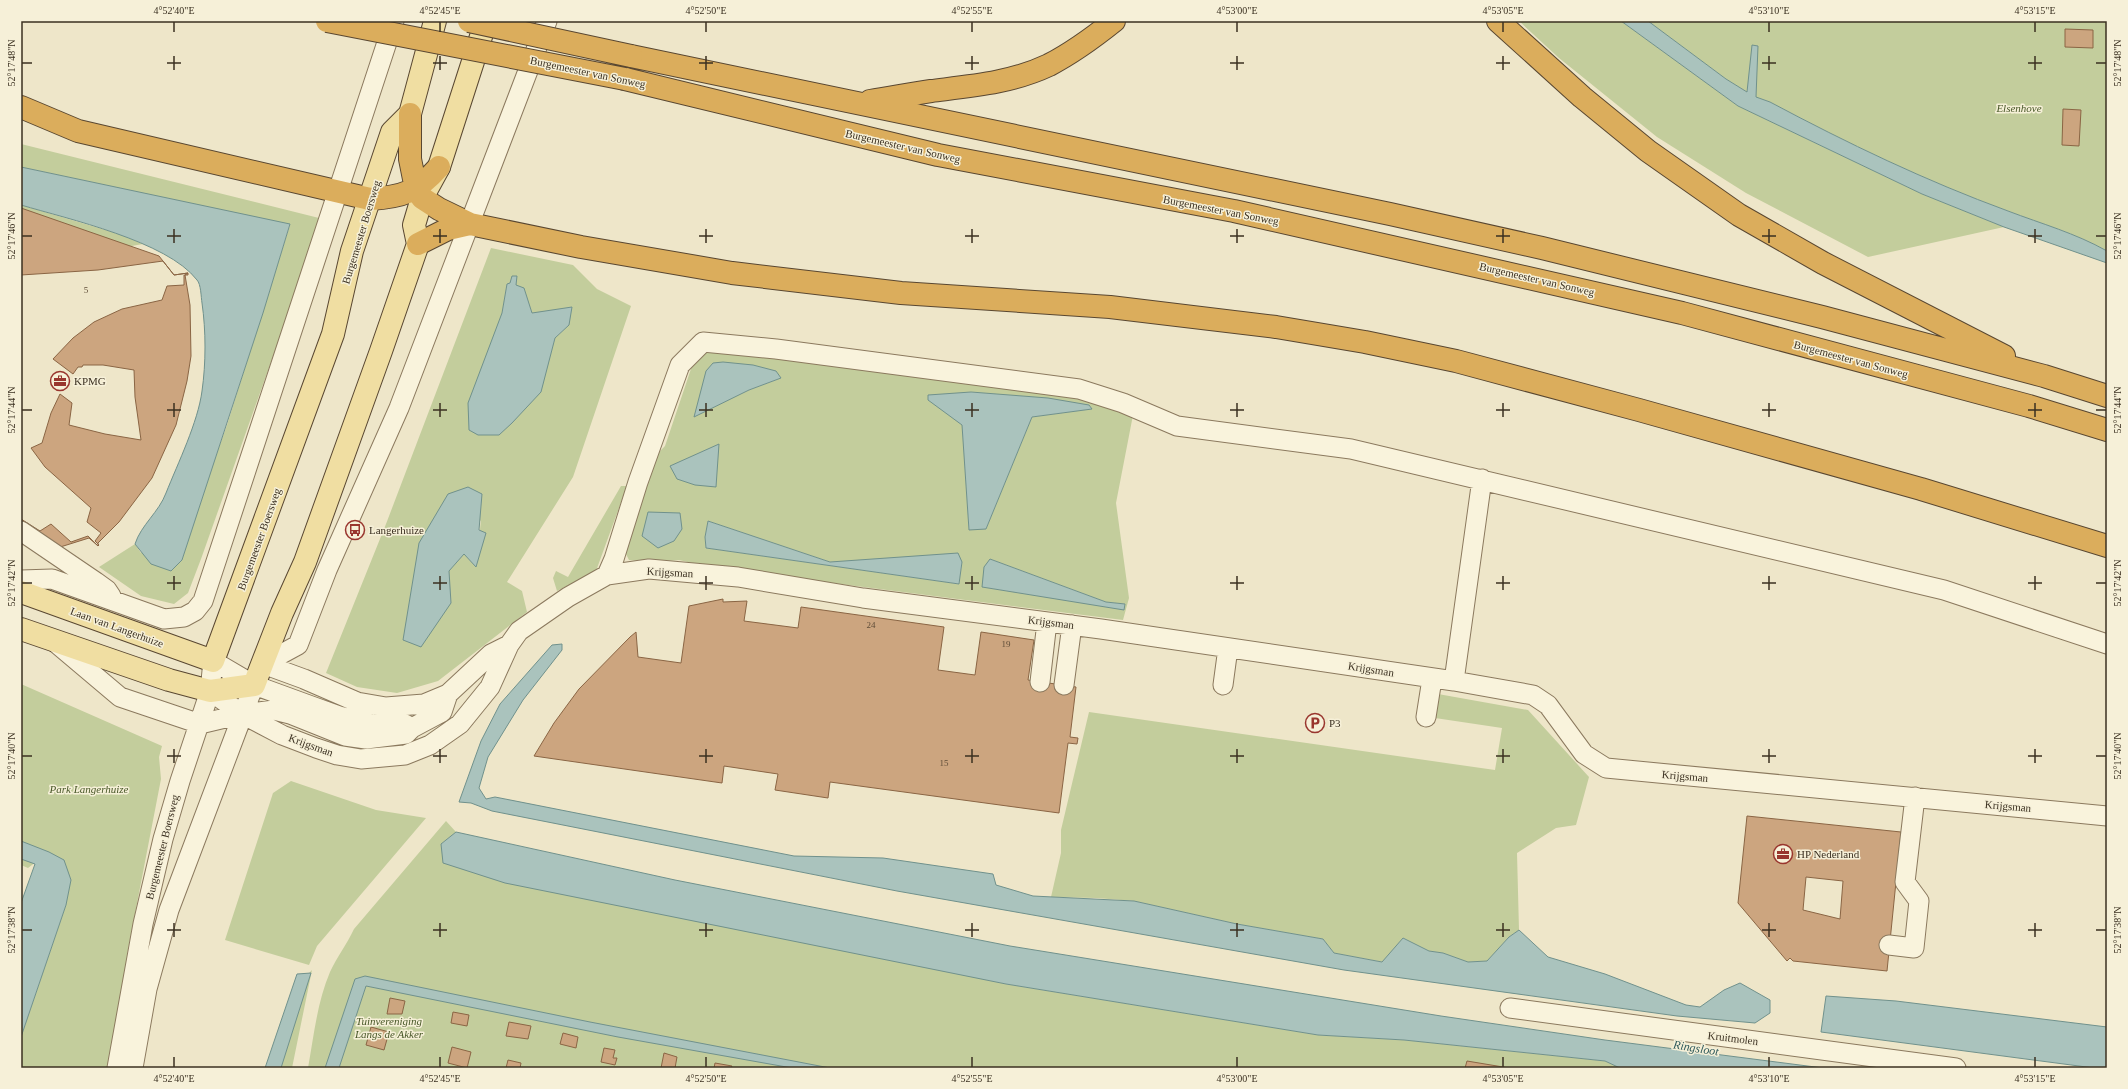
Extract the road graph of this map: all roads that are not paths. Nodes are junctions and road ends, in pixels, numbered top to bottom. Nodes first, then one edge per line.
1 (327, 21) edge
2 (394, 21) edge
3 (435, 21) edge
4 (469, 21) edge
5 (486, 21) edge
6 (547, 21) edge
7 (1114, 21) edge
8 (1498, 21) edge
9 (858, 103) junction
10 (21, 107) edge
11 (410, 114) junction
12 (439, 167) joint
13 (337, 191) junction
14 (419, 193) junction
15 (370, 199) junction
16 (470, 224) junction
17 (414, 254) junction
18 (2044, 376) junction
19 (2107, 396) edge
20 (2107, 430) edge
21 (1482, 479) junction
22 (21, 531) edge
23 (2107, 546) edge
24 (607, 575) junction
25 (21, 580) edge
26 (21, 592) edge
27 (114, 602) junction
28 (1047, 622) junction
29 (1072, 625) junction
30 (21, 630) edge
31 (55, 642) junction
32 (2107, 644) edge
33 (509, 645) junction
34 (170, 646) junction
35 (1228, 648) junction
36 (213, 661) junction
37 (263, 664) junction
38 (1432, 679) junction
39 (1454, 681) junction
40 (1040, 682) dead end
41 (254, 684) junction
42 (1064, 686) dead end
43 (1223, 686) dead end
44 (210, 691) junction
45 (448, 694) junction
46 (404, 705) junction
47 (242, 714) junction
48 (1426, 717) dead end
49 (200, 724) junction
50 (418, 725) junction
51 (387, 738) junction
52 (422, 748) junction
53 (383, 758) junction
54 (1915, 797) junction
55 (2107, 816) edge
56 (1889, 945) dead end
57 (1510, 1008) dead end
58 (117, 1068) edge
59 (133, 1068) edge
60 (1956, 1068) edge

1 - 20 highway, Burgemeester van Sonweg, bridge
2 - 13 street
3 - 11 main road, Burgemeester Boersweg
4 - 9 highway, bridge
5 - 12 main road
6 - 16 street
7 - 9 highway
8 - 18 highway
9 - 18 highway
10 - 13 highway
11 - 14 highway
11 - 15 main road, Burgemeester Boersweg
12 - 14 highway
13 - 15 highway
13 - 27 street, Laan van Langerhuize
14 - 15 highway
14 - 16 highway
14 - 17 main road
15 - 36 main road, Burgemeester Boersweg
16 - 17 highway
16 - 23 highway
16 - 37 street
17 - 37 main road, Burgemeester Boersweg
18 - 19 highway
21 - 24 street
21 - 32 street
21 - 39 street
22 - 27 street
24 - 28 street, Krijgsman
24 - 33 street, Krijgsman
25 - 27 street, Laan van Langerhuize
26 - 34 main road, Laan van Langerhuize
27 - 34 street
28 - 29 street, Krijgsman
28 - 40 street
29 - 35 street, Krijgsman
29 - 42 street
30 - 31 main road
31 - 44 main road
31 - 49 street
33 - 45 street, Krijgsman
33 - 52 street, Krijgsman
34 - 36 main road, Laan van Langerhuize
35 - 38 street, Krijgsman
35 - 43 street
36 - 41 street
36 - 44 street, Burgemeester Boersweg
37 - 41 main road, Burgemeester Boersweg
37 - 46 street, Krijgsman
38 - 39 street, Krijgsman
38 - 48 street
39 - 54 street, Krijgsman
41 - 44 main road
41 - 47 street, Burgemeester Boersweg
41 - 50 street
44 - 47 street
44 - 49 street, Burgemeester Boersweg
45 - 46 street, Krijgsman
45 - 50 street, Krijgsman
46 - 50 street
47 - 49 street
47 - 51 street, Krijgsman
47 - 53 street, Krijgsman
47 - 59 street, Burgemeester Boersweg
49 - 58 street, Burgemeester Boersweg
50 - 51 street, Krijgsman
50 - 52 street
51 - 53 street
52 - 53 street, Krijgsman
54 - 55 street, Krijgsman
54 - 56 street
57 - 60 street, Kruitmolen

